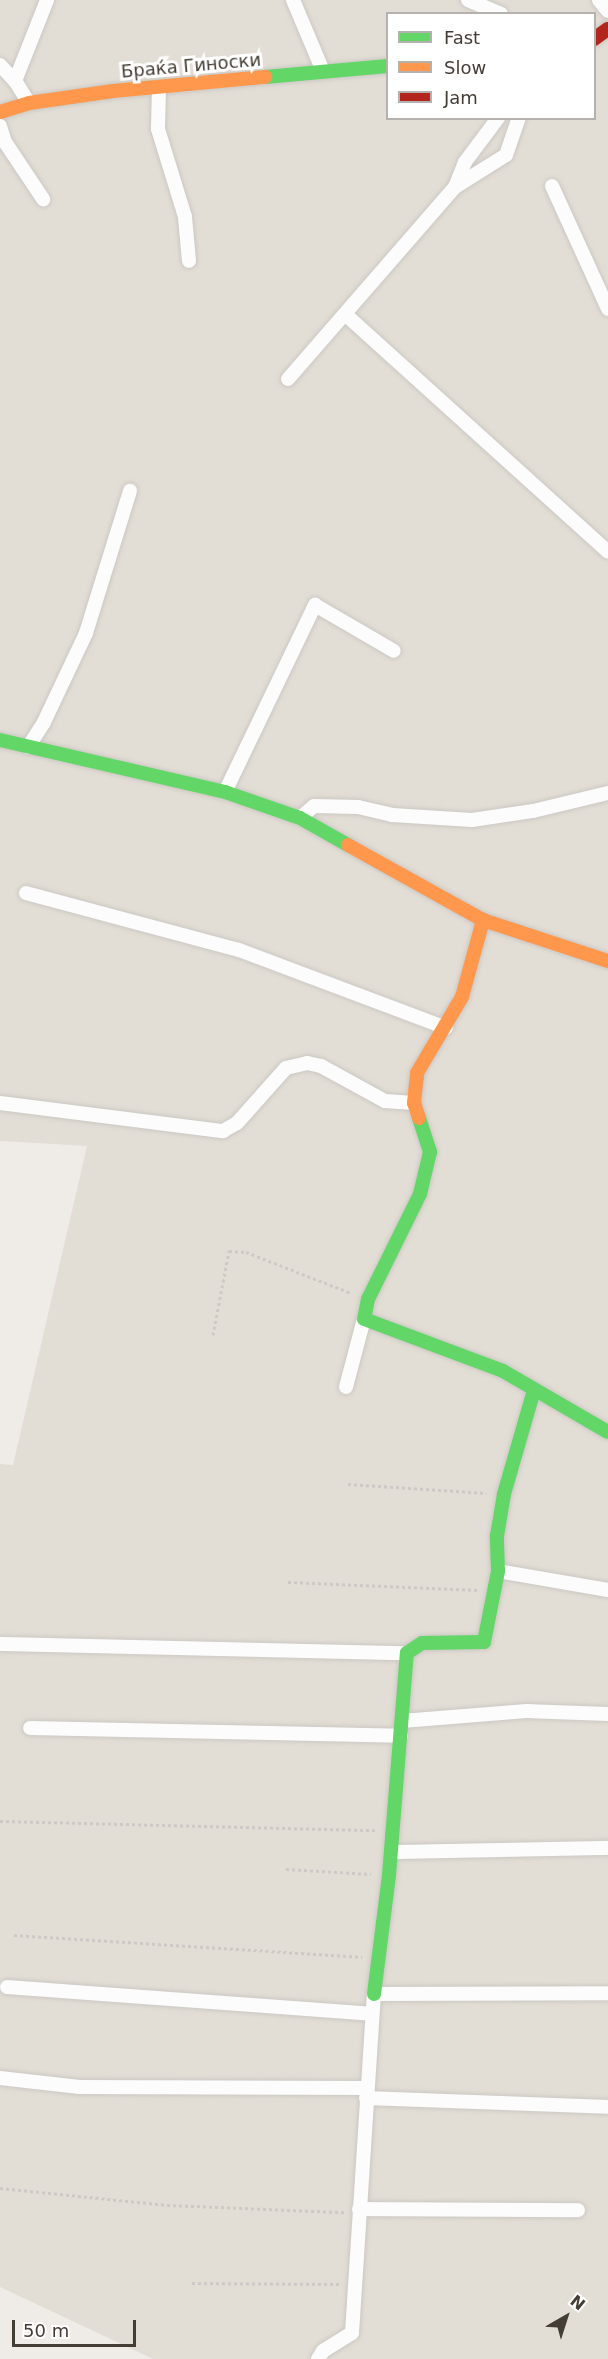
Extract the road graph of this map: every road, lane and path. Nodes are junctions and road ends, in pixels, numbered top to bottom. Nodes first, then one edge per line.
1 (47, 0) edge
2 (293, 0) edge
3 (468, 0) edge
4 (599, 0) edge
5 (608, 11) edge
6 (496, 12) edge
7 (600, 35) edge
8 (608, 49) edge
9 (0, 65) edge
10 (386, 66) edge
11 (323, 71) junction
12 (15, 81) junction
13 (159, 87) junction
14 (29, 103) junction
15 (0, 112) edge
16 (496, 120) edge
17 (518, 120) edge
18 (0, 126) edge
19 (552, 186) dead end
20 (455, 187) junction
21 (43, 199) dead end
22 (189, 261) dead end
23 (608, 309) edge
24 (346, 315) junction
25 (288, 379) dead end
26 (129, 491) dead end
27 (608, 552) edge
28 (394, 651) dead end
29 (0, 740) edge
30 (28, 747) junction
31 (225, 792) junction
32 (608, 793) edge
33 (300, 818) junction
34 (26, 893) dead end
35 (483, 920) junction
36 (608, 961) edge
37 (446, 1028) junction
38 (0, 1103) edge
39 (414, 1103) junction
40 (368, 1299) junction
41 (364, 1319) junction
42 (213, 1335) dead end
43 (346, 1386) dead end
44 (534, 1390) junction
45 (608, 1432) edge
46 (348, 1484) dead end
47 (504, 1494) junction
48 (498, 1571) junction
49 (288, 1582) dead end
50 (608, 1590) edge
51 (495, 1591) junction
52 (0, 1644) edge
53 (407, 1653) junction
54 (608, 1714) edge
55 (402, 1721) junction
56 (30, 1728) dead end
57 (401, 1736) junction
58 (0, 1821) edge
59 (393, 1831) junction
60 (608, 1848) edge
61 (391, 1852) junction
62 (286, 1869) dead end
63 (389, 1875) junction
64 (14, 1935) dead end
65 (378, 1958) junction
66 (8, 1987) dead end
67 (608, 1993) edge
68 (374, 1994) junction
69 (371, 2014) junction
70 (0, 2078) edge
71 (366, 2093) junction
72 (608, 2107) edge
73 (0, 2188) edge
74 (578, 2210) dead end
75 (359, 2211) junction
76 (192, 2283) dead end
77 (355, 2285) junction
78 (318, 2359) edge

1 - 12 street
2 - 11 street
3 - 6 street
4 - 5 street
7 - 8 street
9 - 12 street
10 - 11 street, Браќа Гиноски
11 - 13 street, Браќа Гиноски
12 - 14 street
13 - 14 street, Браќа Гиноски
13 - 22 street
14 - 15 street, Браќа Гиноски
16 - 20 street
17 - 20 street
18 - 21 street
19 - 23 street
20 - 24 street
24 - 25 street
24 - 27 street
26 - 30 street
28 - 31 street
29 - 30 street
30 - 31 street
31 - 33 street
32 - 33 street
33 - 35 street
34 - 37 street
35 - 36 street
35 - 37 street
37 - 39 street
38 - 39 street
39 - 40 street
40 - 41 street
40 - 42 path
41 - 43 street
41 - 44 street
44 - 45 street
44 - 47 street
46 - 47 path
47 - 48 street
48 - 50 street
48 - 51 street
49 - 51 path
51 - 53 street
52 - 53 street
53 - 55 street
54 - 55 street
55 - 57 street
56 - 57 street
57 - 59 street
58 - 59 path
59 - 61 street
60 - 61 street
61 - 63 street
62 - 63 path
63 - 65 street
64 - 65 path
65 - 68 street
66 - 69 street
67 - 68 street
68 - 69 street
69 - 71 street
70 - 71 street
71 - 72 street
71 - 75 street
73 - 75 path
74 - 75 street
75 - 77 street
76 - 77 path
77 - 78 street

